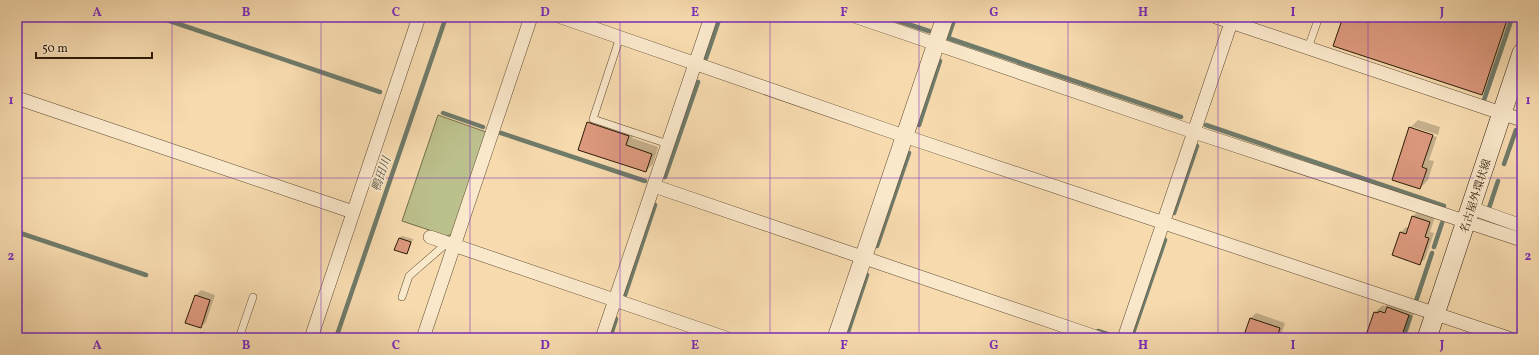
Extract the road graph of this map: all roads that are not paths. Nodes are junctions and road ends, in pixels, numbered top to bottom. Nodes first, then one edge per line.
1 (419, 17) edge
2 (531, 17) edge
3 (561, 17) edge
4 (711, 17) edge
5 (857, 17) edge
6 (945, 17) edge
7 (1216, 17) edge
8 (1319, 17) edge
9 (1232, 20) edge
10 (620, 37) junction
11 (936, 44) junction
12 (1308, 48) junction
13 (1522, 53) edge
14 (696, 63) junction
15 (17, 98) edge
16 (1502, 114) junction
17 (1522, 120) edge
18 (1194, 132) junction
19 (904, 136) junction
20 (668, 144) junction
21 (654, 186) junction
22 (354, 212) junction
23 (1469, 215) junction
24 (1163, 222) junction
25 (1522, 226) edge
26 (430, 237) dead end
27 (1522, 240) edge
28 (451, 244) junction
29 (864, 258) junction
30 (253, 296) dead end
31 (402, 297) dead end
32 (615, 300) junction
33 (1435, 314) junction
34 (202, 338) edge
35 (209, 338) edge
36 (239, 338) edge
37 (311, 338) edge
38 (423, 338) edge
39 (602, 338) edge
40 (726, 338) edge
41 (836, 338) edge
42 (1099, 338) edge
43 (1124, 338) edge
44 (1427, 338) edge
45 (1508, 338) edge

1 - 22 street
2 - 28 street
3 - 10 street
4 - 14 street
5 - 11 street
6 - 11 street
7 - 9 street
8 - 12 lane
9 - 12 street
9 - 18 street
10 - 14 street
10 - 20 lane
11 - 18 street
11 - 19 street
12 - 16 street
13 - 16 main road, 名古屋外環状線
14 - 19 street
14 - 20 street
15 - 22 street
16 - 17 street
16 - 23 main road, 名古屋外環状線
18 - 23 street
18 - 24 street
19 - 24 street
19 - 29 street
20 - 21 street
21 - 29 street
21 - 32 street
22 - 37 street
23 - 25 street
23 - 27 street
23 - 33 main road, 名古屋外環状線
24 - 33 street
24 - 43 street
26 - 28 street
28 - 31 lane
28 - 32 street
28 - 38 street
29 - 41 street
29 - 42 street
30 - 36 lane
32 - 39 street
32 - 40 street
33 - 44 main road, 名古屋外環状線
33 - 45 street
34 - 35 lane

